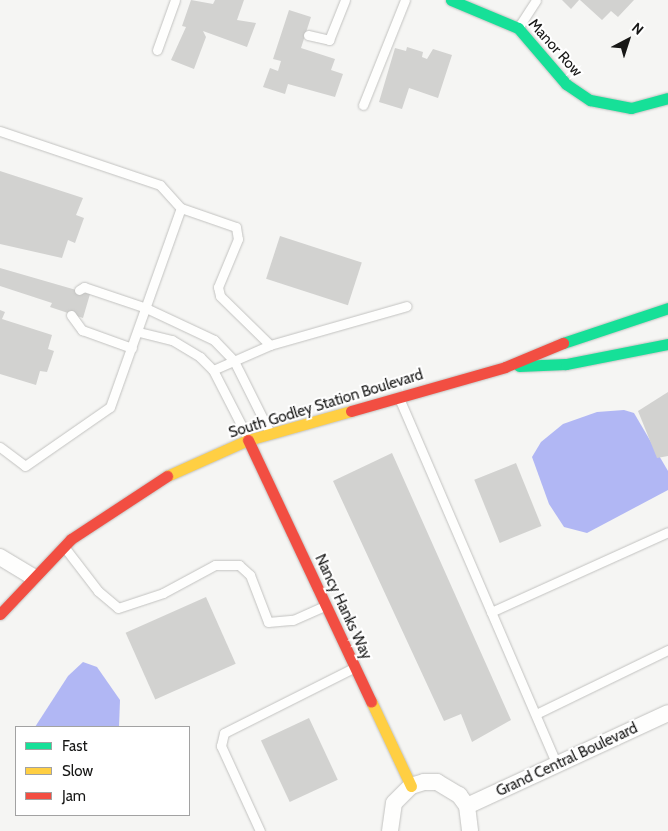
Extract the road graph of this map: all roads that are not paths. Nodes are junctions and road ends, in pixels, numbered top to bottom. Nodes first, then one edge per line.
1 (175, 0) edge
2 (345, 0) edge
3 (404, 0) edge
4 (453, 0) edge
5 (536, 0) edge
6 (518, 28) junction
7 (308, 35) dead end
8 (157, 50) dead end
9 (668, 98) edge
10 (363, 104) dead end
11 (0, 131) edge
12 (181, 208) junction
13 (79, 290) dead end
14 (407, 306) dead end
15 (146, 308) junction
16 (668, 308) edge
17 (71, 314) dead end
18 (139, 332) junction
19 (668, 344) edge
20 (270, 345) junction
21 (132, 348) junction
22 (234, 361) junction
23 (505, 367) junction
24 (214, 370) junction
25 (399, 397) junction
26 (270, 434) junction
27 (248, 440) junction
28 (0, 447) edge
29 (668, 532) edge
30 (64, 546) junction
31 (0, 557) edge
32 (32, 576) junction
33 (326, 604) junction
34 (491, 612) junction
35 (0, 614) edge
36 (668, 650) edge
37 (355, 667) junction
38 (668, 713) edge
39 (536, 714) junction
40 (557, 764) junction
41 (411, 786) junction
42 (467, 806) junction
43 (260, 831) edge
44 (390, 831) edge
45 (470, 831) edge

1 - 8 lane
2 - 7 lane
3 - 10 lane
4 - 6 street, Manor Row
5 - 6 lane
6 - 9 street, Manor Row
11 - 12 lane
12 - 15 lane
12 - 20 lane
13 - 15 lane
14 - 20 lane
15 - 18 lane
15 - 22 lane
16 - 23 street, South Godley Station Boulevard
17 - 21 lane
18 - 21 lane
18 - 24 lane
19 - 23 street, South Godley Station Boulevard
20 - 22 lane
21 - 28 lane
22 - 24 lane
22 - 26 lane
23 - 25 street, South Godley Station Boulevard
24 - 27 lane
25 - 26 street, South Godley Station Boulevard
25 - 34 lane
26 - 27 street, South Godley Station Boulevard
27 - 30 street, South Godley Station Boulevard
27 - 33 street, Nancy Hanks Way
29 - 34 lane
30 - 32 street, South Godley Station Boulevard
30 - 33 lane
31 - 32 street
32 - 35 street, South Godley Station Boulevard
33 - 37 street, Nancy Hanks Way
34 - 39 lane
36 - 39 lane
37 - 41 street, Nancy Hanks Way
37 - 43 lane
38 - 40 street, Grand Central Boulevard
39 - 40 lane
40 - 42 street, Grand Central Boulevard
41 - 42 street
41 - 44 street
42 - 45 street

